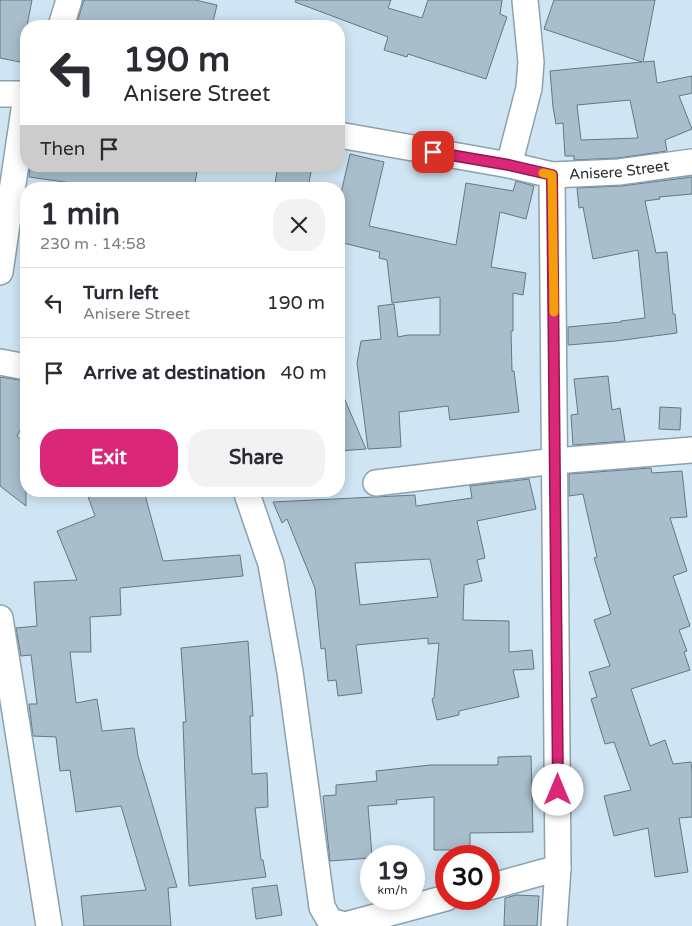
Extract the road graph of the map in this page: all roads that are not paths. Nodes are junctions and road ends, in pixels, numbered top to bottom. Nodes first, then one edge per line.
1 (69, 0) edge
2 (525, 0) edge
3 (63, 20) edge
4 (0, 94) edge
5 (20, 95) edge
6 (20, 136) edge
7 (345, 136) edge
8 (692, 162) edge
9 (509, 165) junction
10 (552, 175) junction
11 (0, 272) edge
12 (0, 362) edge
13 (20, 366) edge
14 (692, 450) edge
15 (555, 462) junction
16 (376, 483) dead end
17 (248, 497) edge
18 (0, 618) edge
19 (558, 868) junction
20 (500, 884) edge
21 (435, 901) edge
22 (49, 926) edge
23 (554, 926) edge

1 - 3 street
2 - 9 street
4 - 5 street
6 - 11 street
7 - 9 street, Anisere Street
8 - 10 street, Anisere Street
9 - 10 street, Anisere Street
10 - 15 street
12 - 13 street
14 - 15 street
15 - 16 street
15 - 19 street
17 - 21 street
18 - 22 street
19 - 20 street
19 - 23 street

